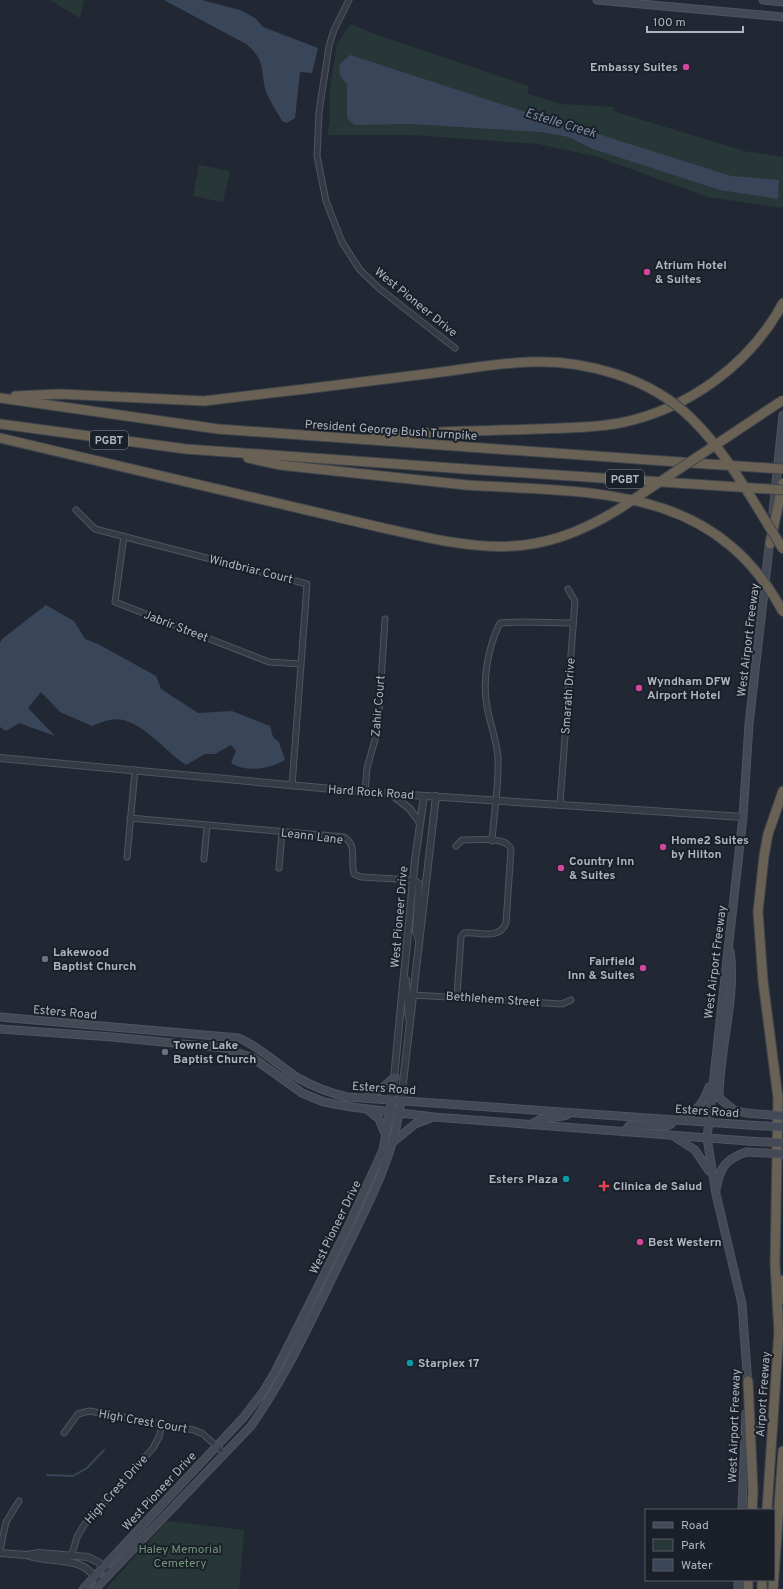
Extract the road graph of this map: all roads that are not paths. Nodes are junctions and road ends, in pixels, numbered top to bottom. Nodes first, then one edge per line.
1 (349, 0) edge
2 (597, 0) edge
3 (763, 0) edge
4 (783, 2) edge
5 (669, 4) edge
6 (783, 16) edge
7 (783, 303) edge
8 (455, 348) dead end
9 (0, 397) edge
10 (783, 400) edge
11 (783, 415) edge
12 (0, 424) edge
13 (0, 438) edge
14 (344, 438) junction
15 (220, 451) junction
16 (783, 469) edge
17 (783, 483) edge
18 (783, 490) edge
19 (76, 510) dead end
20 (124, 536) junction
21 (770, 544) junction
22 (783, 549) edge
23 (568, 589) dead end
24 (783, 612) edge
25 (385, 619) dead end
26 (573, 623) junction
27 (301, 664) junction
28 (0, 758) edge
29 (135, 770) junction
30 (292, 786) junction
31 (783, 791) edge
32 (365, 792) junction
33 (391, 794) junction
34 (424, 796) junction
35 (436, 796) junction
36 (495, 800) junction
37 (560, 804) junction
38 (743, 817) junction
39 (130, 818) junction
40 (420, 823) junction
41 (207, 825) junction
42 (282, 832) junction
43 (492, 841) junction
44 (456, 846) dead end
45 (127, 857) dead end
46 (204, 859) dead end
47 (279, 868) dead end
48 (413, 880) junction
49 (420, 941) junction
50 (728, 942) junction
51 (404, 978) junction
52 (414, 995) junction
53 (457, 996) junction
54 (571, 1000) dead end
55 (0, 1016) edge
56 (410, 1022) junction
57 (96, 1025) junction
58 (0, 1029) edge
59 (198, 1034) junction
60 (95, 1036) junction
61 (197, 1045) junction
62 (394, 1078) junction
63 (713, 1078) junction
64 (365, 1098) junction
65 (392, 1100) junction
66 (401, 1100) junction
67 (366, 1109) junction
68 (532, 1110) junction
69 (391, 1112) junction
70 (575, 1113) junction
71 (400, 1114) junction
72 (625, 1116) junction
73 (783, 1116) edge
74 (434, 1117) junction
75 (677, 1120) junction
76 (708, 1122) junction
77 (531, 1125) junction
78 (783, 1127) edge
79 (624, 1132) junction
80 (673, 1136) junction
81 (386, 1137) junction
82 (707, 1138) junction
83 (393, 1142) junction
84 (783, 1143) edge
85 (783, 1154) edge
86 (712, 1175) junction
87 (716, 1194) junction
88 (783, 1280) edge
89 (779, 1334) junction
90 (748, 1381) junction
91 (162, 1425) junction
92 (64, 1433) dead end
93 (217, 1446) junction
94 (783, 1451) edge
95 (224, 1452) junction
96 (19, 1501) dead end
97 (742, 1509) edge
98 (752, 1509) edge
99 (767, 1509) edge
100 (783, 1534) edge
101 (0, 1552) edge
102 (72, 1554) junction
103 (26, 1555) junction
104 (104, 1566) junction
105 (110, 1572) junction
106 (775, 1574) edge
107 (94, 1576) junction
108 (101, 1582) junction
109 (83, 1589) edge
110 (95, 1589) edge
111 (779, 1589) edge

1 - 8 street, West Pioneer Drive
2 - 5 main road
3 - 4 main road
5 - 6 main road
7 - 14 highway
9 - 14 highway, President George Bush Turnpike / PGBT
9 - 22 highway, bridge
10 - 13 highway, bridge
11 - 21 main road, West Airport Freeway
12 - 15 highway, PGBT
14 - 16 highway, President George Bush Turnpike / PGBT, bridge
15 - 18 highway, PGBT, bridge
15 - 24 highway, bridge
17 - 21 highway
19 - 20 street, Windbriar Court
20 - 27 street, Jabrir Street
20 - 27 street, Windbriar Court
21 - 38 main road, West Airport Freeway
23 - 26 street, Smarath Drive
25 - 32 street, Zahir Court
26 - 36 street
26 - 37 street, Smarath Drive
27 - 30 street, Windbriar Court
28 - 29 street, Hard Rock Road
29 - 30 street, Hard Rock Road
29 - 39 street
30 - 32 street, Hard Rock Road
31 - 89 highway
32 - 33 street, Hard Rock Road
33 - 34 street, Hard Rock Road
33 - 40 street
34 - 35 street, Hard Rock Road
34 - 40 street, West Pioneer Drive
35 - 36 street, Hard Rock Road
35 - 49 street, West Pioneer Drive
36 - 37 street, Hard Rock Road
36 - 43 street
37 - 38 street, Hard Rock Road
38 - 50 main road, West Airport Freeway
39 - 41 street, Leann Lane
39 - 45 street
40 - 48 street, West Pioneer Drive
41 - 42 street, Leann Lane
41 - 46 street
42 - 47 street
42 - 48 street, Leann Lane
43 - 44 street
43 - 53 street
48 - 49 street
48 - 51 street, West Pioneer Drive
49 - 52 street, West Pioneer Drive
50 - 63 main road, West Airport Freeway
50 - 73 main road, bridge
51 - 56 street
51 - 62 street, West Pioneer Drive
52 - 53 street, Bethlehem Street
52 - 56 street, West Pioneer Drive
53 - 54 street, Bethlehem Street
55 - 57 main road, Esters Road
56 - 66 street, West Pioneer Drive
57 - 59 main road, Esters Road
57 - 60 main road
58 - 60 main road, Esters Road
59 - 61 main road
59 - 64 main road, Esters Road
60 - 61 main road, Esters Road
61 - 67 main road, Esters Road
62 - 64 main road
62 - 65 street, West Pioneer Drive
63 - 75 main road
63 - 76 main road, West Airport Freeway
64 - 65 main road, Esters Road
65 - 66 main road, Esters Road
65 - 69 main road, West Pioneer Drive
66 - 68 main road, Esters Road
66 - 71 main road, West Pioneer Drive
67 - 69 main road, Esters Road
67 - 81 main road
68 - 70 main road, Esters Road
68 - 77 main road
69 - 71 main road, Esters Road
69 - 81 main road, West Pioneer Drive
70 - 72 main road, Esters Road
70 - 77 main road
71 - 74 main road, Esters Road
71 - 83 main road, West Pioneer Drive
72 - 75 main road, Esters Road
72 - 79 main road
74 - 77 main road, Esters Road
74 - 83 main road
75 - 76 main road, Esters Road
75 - 79 main road
76 - 78 main road, Esters Road, bridge
76 - 82 main road, West Airport Freeway
77 - 79 main road, Esters Road
79 - 80 main road, Esters Road
80 - 82 main road, Esters Road
80 - 86 main road
81 - 93 main road, West Pioneer Drive
82 - 84 main road, Esters Road, bridge
82 - 86 main road, West Airport Freeway
83 - 95 main road, West Pioneer Drive
85 - 87 main road, bridge
86 - 87 main road, West Airport Freeway
87 - 90 main road, West Airport Freeway
88 - 89 highway, Airport Freeway
89 - 99 highway, Airport Freeway
90 - 97 main road, West Airport Freeway
90 - 98 highway
91 - 92 street, High Crest Court
91 - 93 street, High Crest Court
91 - 102 street, High Crest Drive
93 - 95 street, High Crest Court
93 - 104 main road, West Pioneer Drive
94 - 106 highway
95 - 105 main road, West Pioneer Drive
96 - 101 street
100 - 111 highway
101 - 103 street
102 - 103 street
102 - 104 street
103 - 107 street
104 - 105 street
104 - 107 main road, West Pioneer Drive
105 - 108 main road, West Pioneer Drive
107 - 108 street
107 - 109 main road, West Pioneer Drive
108 - 110 main road, West Pioneer Drive

